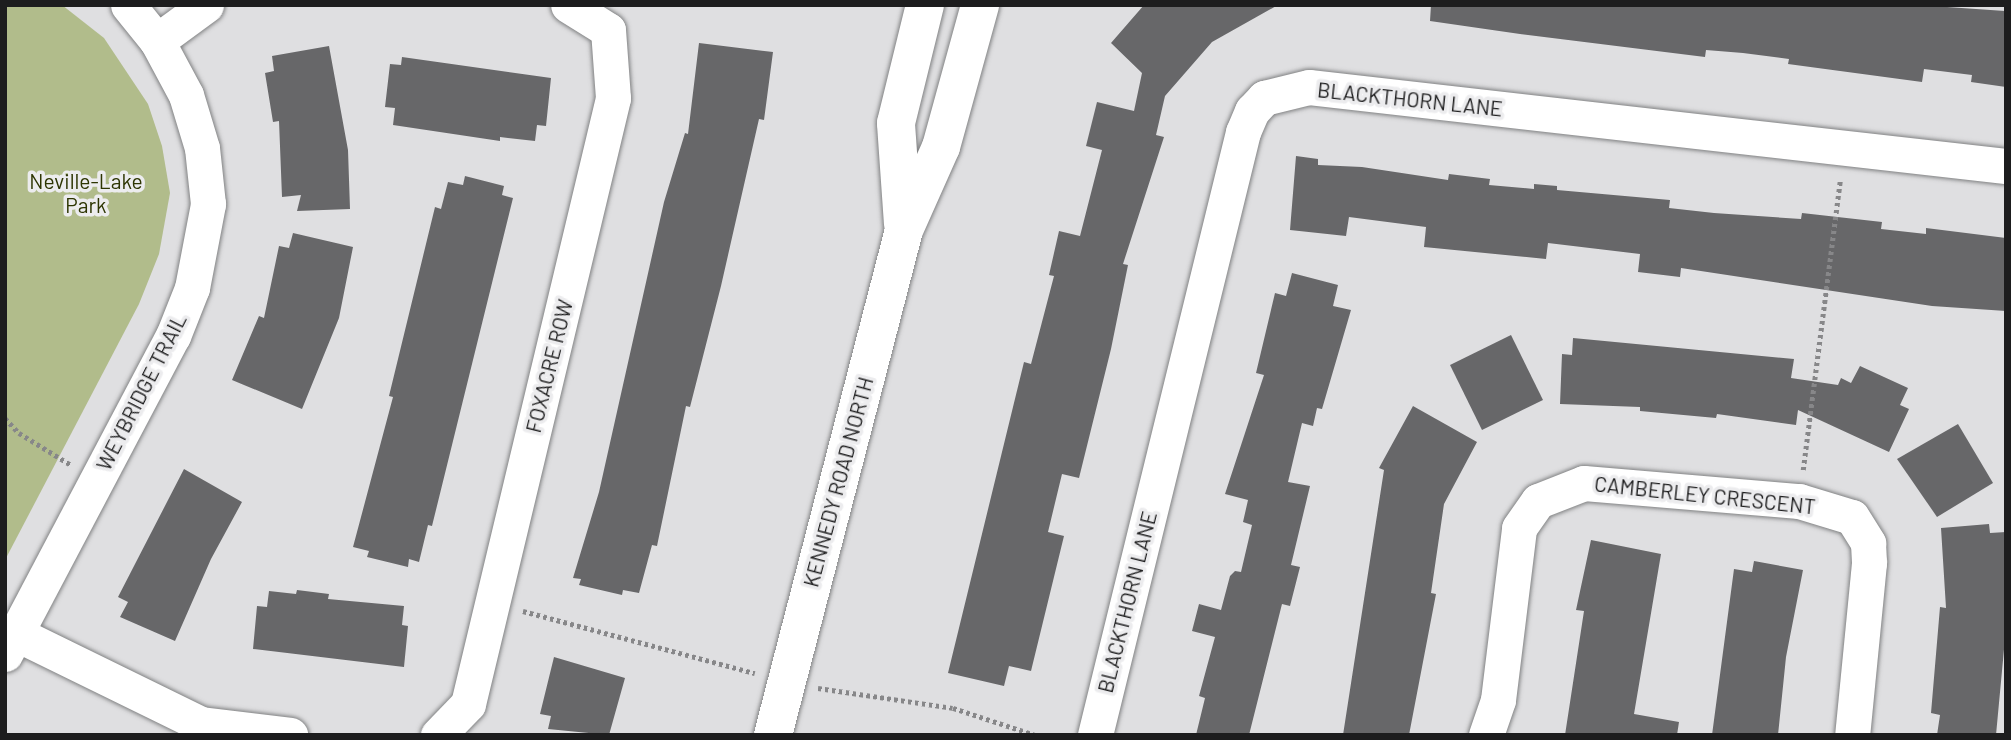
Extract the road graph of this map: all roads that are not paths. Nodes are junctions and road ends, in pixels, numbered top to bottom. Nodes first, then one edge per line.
1 (128, 5) edge
2 (206, 5) edge
3 (568, 5) edge
4 (925, 5) edge
5 (980, 5) edge
6 (158, 41) junction
7 (2006, 166) edge
8 (904, 230) junction
9 (12, 644) edge
10 (290, 735) edge
11 (438, 735) edge
12 (773, 735) edge
13 (1095, 735) edge
14 (1486, 735) edge
15 (1852, 735) edge

1 - 6 street, WEYBRIDGE TRAIL
2 - 6 street
3 - 11 street, FOXACRE ROW
4 - 8 main road, KENNEDY ROAD NORTH
5 - 8 main road, KENNEDY ROAD NORTH
6 - 9 street, WEYBRIDGE TRAIL
7 - 13 street, BLACKTHORN LANE
8 - 12 main road, KENNEDY ROAD NORTH
9 - 10 street
14 - 15 street, CAMBERLEY CRESCENT

